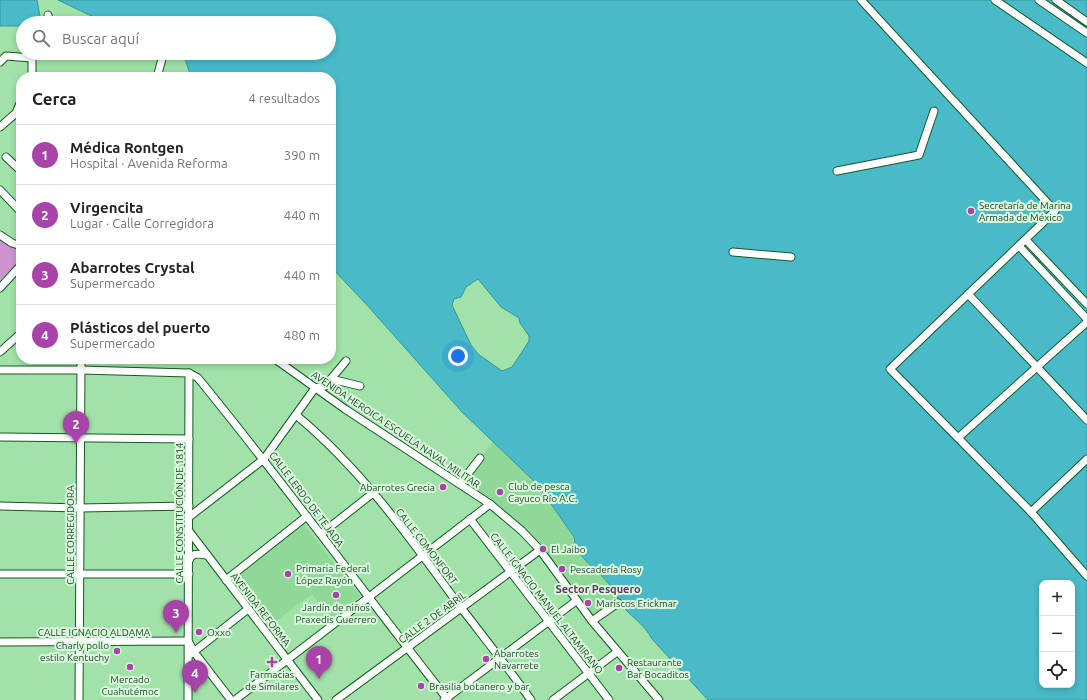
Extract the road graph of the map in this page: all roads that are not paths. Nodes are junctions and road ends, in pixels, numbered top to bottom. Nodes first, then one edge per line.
1 (861, 0) edge
2 (995, 0) edge
3 (1039, 0) edge
4 (1056, 0) edge
5 (1087, 22) edge
6 (1087, 33) edge
7 (16, 56) edge
8 (33, 60) edge
9 (162, 60) edge
10 (0, 62) edge
11 (1087, 62) edge
12 (32, 72) edge
13 (158, 72) edge
14 (934, 111) dead end
15 (16, 113) edge
16 (0, 127) edge
17 (6, 157) dead end
18 (16, 166) edge
19 (837, 171) dead end
20 (0, 190) edge
21 (16, 207) edge
22 (0, 235) edge
23 (1026, 240) junction
24 (16, 244) edge
25 (1019, 246) junction
26 (733, 252) dead end
27 (792, 257) dead end
28 (16, 270) edge
29 (0, 288) edge
30 (968, 294) junction
31 (1087, 304) edge
32 (1087, 319) edge
33 (1087, 322) edge
34 (16, 338) edge
35 (0, 352) edge
36 (346, 361) dead end
37 (81, 364) edge
38 (282, 364) edge
39 (1037, 367) junction
40 (0, 370) edge
41 (81, 370) junction
42 (189, 373) junction
43 (331, 379) junction
44 (360, 386) dead end
45 (316, 388) junction
46 (296, 415) junction
47 (1087, 420) edge
48 (0, 437) edge
49 (959, 437) junction
50 (81, 438) junction
51 (189, 439) junction
52 (480, 458) dead end
53 (264, 459) junction
54 (1087, 459) edge
55 (460, 484) junction
56 (373, 493) junction
57 (490, 504) junction
58 (0, 506) edge
59 (189, 506) junction
60 (80, 508) junction
61 (1031, 512) junction
62 (307, 516) junction
63 (189, 517) junction
64 (470, 519) junction
65 (189, 531) junction
66 (321, 534) junction
67 (540, 550) junction
68 (206, 555) junction
69 (423, 555) junction
70 (188, 565) junction
71 (510, 572) junction
72 (0, 574) edge
73 (188, 574) junction
74 (80, 575) junction
75 (1087, 576) edge
76 (226, 580) junction
77 (369, 597) junction
78 (576, 601) junction
79 (618, 603) dead end
80 (462, 608) junction
81 (248, 609) junction
82 (548, 621) junction
83 (592, 622) junction
84 (188, 641) junction
85 (0, 642) edge
86 (79, 642) junction
87 (406, 648) junction
88 (194, 652) junction
89 (617, 652) junction
90 (188, 657) junction
91 (501, 657) junction
92 (287, 660) junction
93 (588, 673) junction
94 (446, 699) edge
95 (79, 700) edge
96 (188, 700) edge
97 (231, 700) edge
98 (235, 700) edge
99 (318, 700) edge
100 (336, 700) edge
101 (532, 700) edge
102 (553, 700) edge
103 (609, 700) edge
104 (659, 700) edge

1 - 23 street
2 - 11 street
3 - 6 street
4 - 5 street
7 - 10 street
8 - 12 street
9 - 13 street
14 - 19 street
15 - 16 street
17 - 18 street
20 - 21 street
22 - 24 street
23 - 25 street
23 - 31 street
25 - 30 street
25 - 32 street
26 - 27 street
28 - 29 street
30 - 39 street
30 - 49 street
33 - 39 street
34 - 35 street
36 - 43 street
37 - 41 street, CALLE CORREGIDORA
38 - 45 street, AVENIDA HEROICA ESCUELA NAVAL MILITAR
39 - 47 street
39 - 49 street
40 - 41 street
41 - 42 street
41 - 50 street, CALLE CORREGIDORA
42 - 51 street, CALLE CONSTITUCIÓN DE 1814
42 - 53 street, CALLE LERDO DE TEJADA
43 - 44 street
43 - 45 street
45 - 46 street
45 - 55 street, AVENIDA HEROICA ESCUELA NAVAL MILITAR
46 - 53 street
46 - 56 street, CALLE COMONFORT
48 - 50 street
49 - 61 street
50 - 51 street
50 - 60 street, CALLE CORREGIDORA
51 - 59 street, CALLE CONSTITUCIÓN DE 1814
52 - 55 street
53 - 62 street, CALLE LERDO DE TEJADA
53 - 63 street
54 - 61 street
55 - 57 street, AVENIDA HEROICA ESCUELA NAVAL MILITAR
56 - 66 street
56 - 69 street, CALLE COMONFORT
57 - 64 street
57 - 67 street, AVENIDA HEROICA ESCUELA NAVAL MILITAR
58 - 60 street
59 - 60 street
59 - 63 street, CALLE CONSTITUCIÓN DE 1814
60 - 74 street, CALLE CORREGIDORA
61 - 75 street
62 - 66 street, CALLE LERDO DE TEJADA
62 - 76 street
63 - 65 street, CALLE CONSTITUCIÓN DE 1814
64 - 69 street
64 - 71 street, CALLE IGNACIO MANUEL ALTAMIRANO
65 - 68 street, AVENIDA REFORMA
65 - 70 street, CALLE CONSTITUCIÓN DE 1814
66 - 77 street, CALLE LERDO DE TEJADA
67 - 71 street, CALLE 2 DE ABRIL
67 - 78 street, AVENIDA HEROICA ESCUELA NAVAL MILITAR
68 - 70 street
68 - 76 street, AVENIDA REFORMA
69 - 77 street
69 - 80 street, CALLE COMONFORT
70 - 73 street, CALLE CONSTITUCIÓN DE 1814
71 - 80 street, CALLE 2 DE ABRIL
71 - 82 street, CALLE IGNACIO MANUEL ALTAMIRANO
72 - 74 street
73 - 74 street
73 - 84 street, CALLE CONSTITUCIÓN DE 1814
74 - 86 street, CALLE CORREGIDORA
76 - 81 street, AVENIDA REFORMA
77 - 87 street, CALLE LERDO DE TEJADA
77 - 92 street
78 - 82 street
78 - 83 street, AVENIDA HEROICA ESCUELA NAVAL MILITAR
79 - 83 street
80 - 87 street, CALLE 2 DE ABRIL
80 - 91 street, CALLE COMONFORT
81 - 88 street
81 - 92 street, AVENIDA REFORMA
82 - 91 street
82 - 93 street, CALLE IGNACIO MANUEL ALTAMIRANO
83 - 89 street, AVENIDA HEROICA ESCUELA NAVAL MILITAR
84 - 86 street, CALLE IGNACIO ALDAMA
84 - 88 street
84 - 90 street, CALLE CONSTITUCIÓN DE 1814
85 - 86 street, CALLE IGNACIO ALDAMA
86 - 95 street, CALLE CORREGIDORA
87 - 94 street, CALLE LERDO DE TEJADA
87 - 100 street, CALLE 2 DE ABRIL
88 - 90 street
88 - 97 street
89 - 93 street
89 - 104 street, AVENIDA HEROICA ESCUELA NAVAL MILITAR
90 - 96 street, CALLE CONSTITUCIÓN DE 1814
91 - 94 street
91 - 101 street, CALLE COMONFORT
92 - 98 street
92 - 99 street, AVENIDA REFORMA
93 - 102 street
93 - 103 street, CALLE IGNACIO MANUEL ALTAMIRANO

